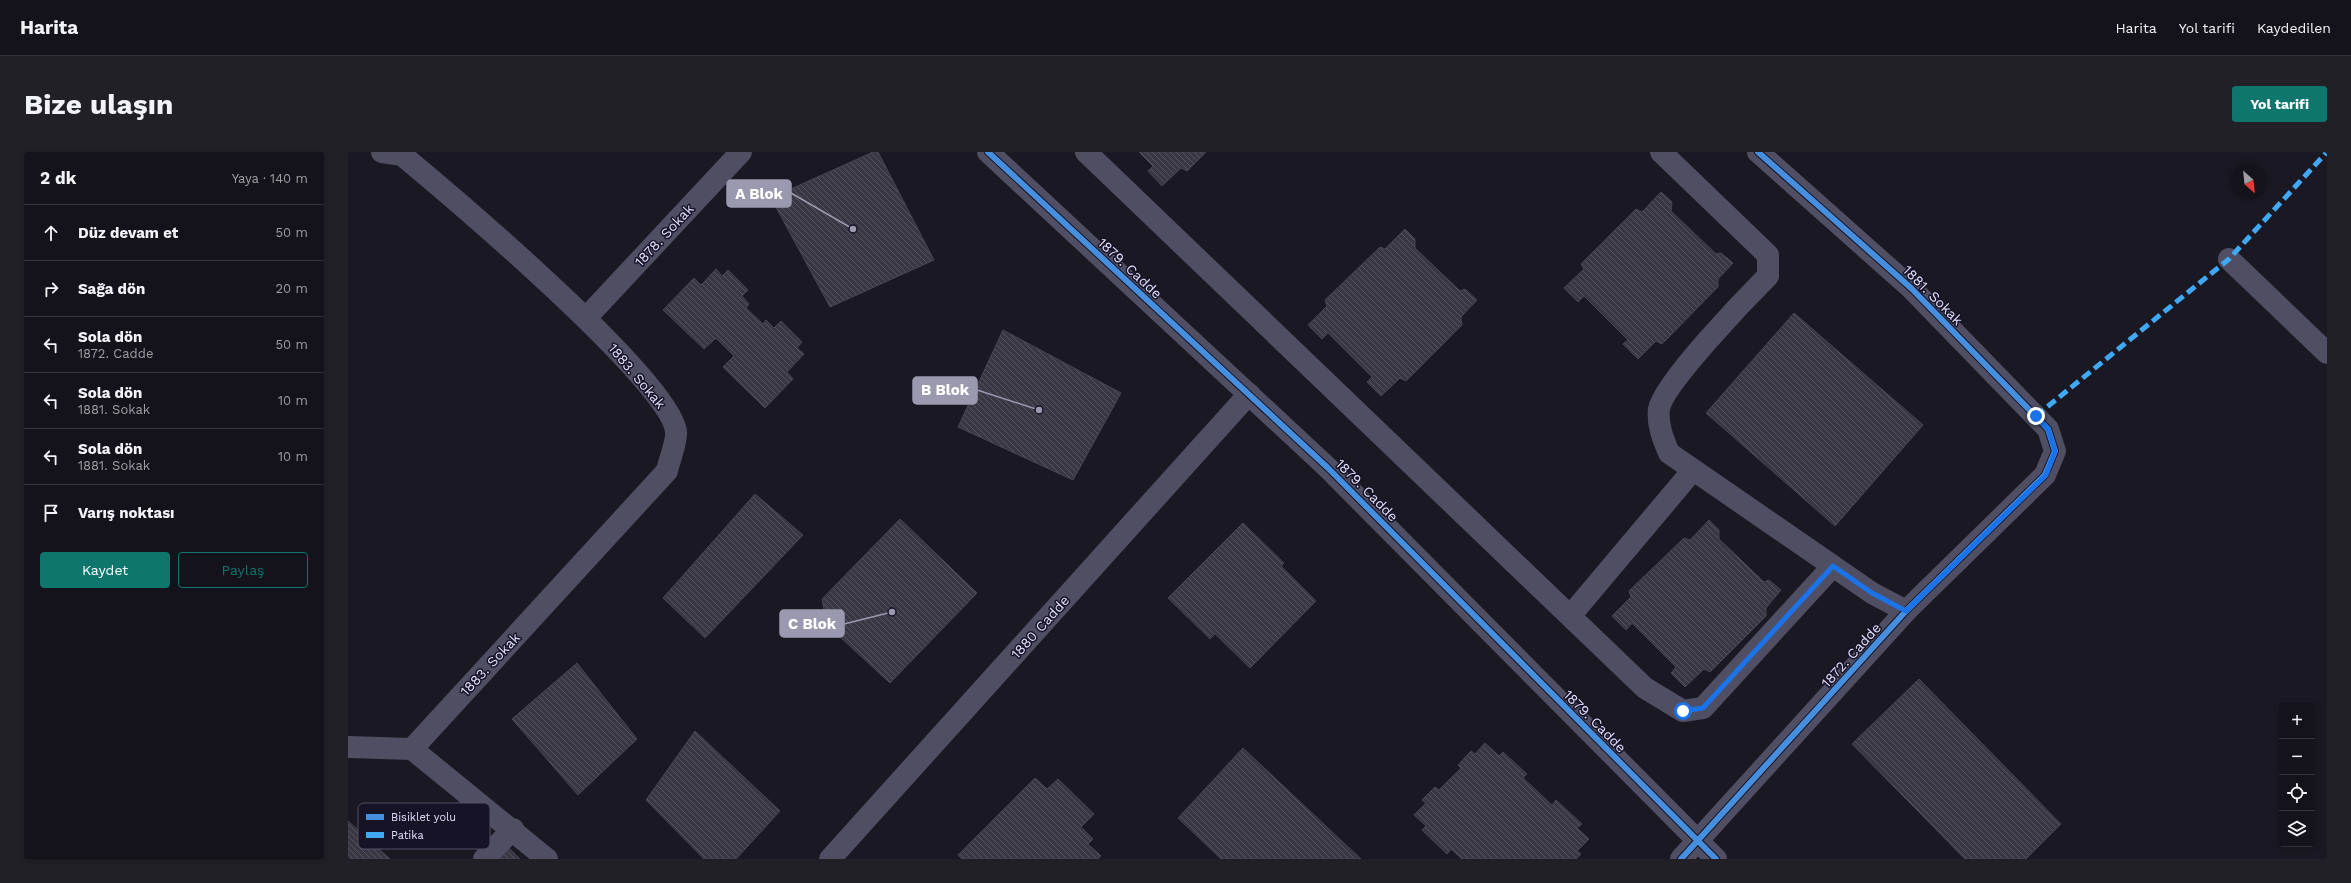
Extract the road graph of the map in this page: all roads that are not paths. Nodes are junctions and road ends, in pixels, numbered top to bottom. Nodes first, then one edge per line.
1 (382, 152) edge
2 (741, 152) edge
3 (988, 152) edge
4 (1086, 152) edge
5 (1661, 152) edge
6 (1758, 152) edge
7 (2229, 259) dead end
8 (586, 318) junction
9 (2327, 353) edge
10 (1249, 394) junction
11 (1693, 470) junction
12 (2046, 475) joint
13 (1833, 566) junction
14 (1906, 611) junction
15 (1571, 615) junction
16 (348, 747) edge
17 (412, 749) junction
18 (480, 803) edge
19 (490, 811) edge
20 (513, 829) junction
21 (1697, 842) junction
22 (484, 859) edge
23 (548, 859) edge
24 (830, 859) edge
25 (1681, 859) edge
26 (1716, 859) edge

1 - 8 street, 1883. Sokak
2 - 8 street, 1878. Sokak
3 - 10 street, 1879. Cadde
4 - 15 street
5 - 11 street
6 - 12 street, 1881. Sokak
7 - 9 street
8 - 17 street, 1883. Sokak
10 - 21 street, 1879. Cadde
10 - 24 street, 1880 Cadde
11 - 13 street
11 - 15 street
12 - 14 street, 1872. Cadde
13 - 14 street
13 - 15 street
14 - 21 street, 1872. Cadde
16 - 17 street
17 - 18 street
19 - 20 street
20 - 22 street
20 - 23 street
21 - 25 street, 1872. Cadde
21 - 26 street, 1879. Cadde

